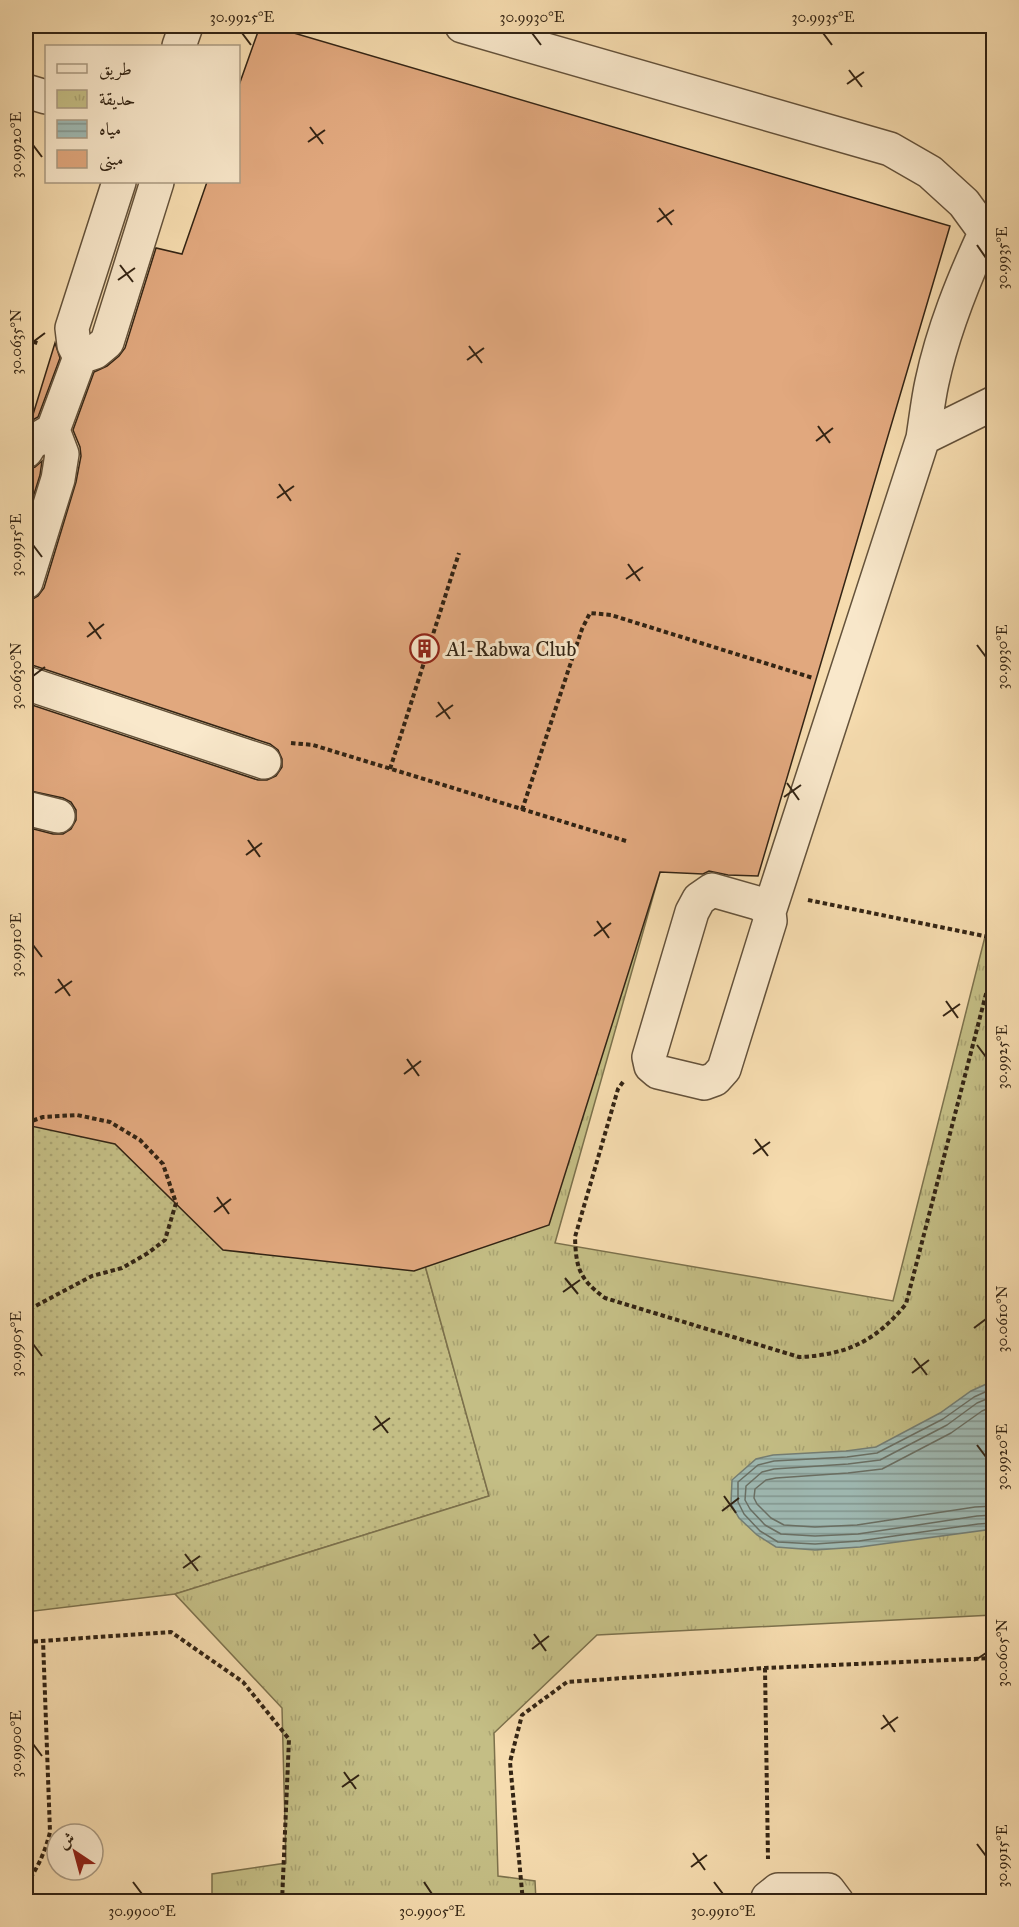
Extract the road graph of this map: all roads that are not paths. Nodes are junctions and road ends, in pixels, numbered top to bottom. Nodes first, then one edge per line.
1 (186, 26) edge
2 (462, 26) edge
3 (179, 45) edge
4 (26, 91) edge
5 (45, 97) edge
6 (119, 183) edge
7 (157, 183) edge
8 (989, 238) edge
9 (81, 357) junction
10 (993, 403) edge
11 (53, 430) junction
12 (923, 438) junction
13 (26, 451) edge
14 (26, 582) edge
15 (26, 683) edge
16 (264, 762) road end
17 (26, 808) edge
18 (58, 816) dead end
19 (772, 902) junction
20 (768, 1900) edge
21 (837, 1902) edge

1 - 3 street
2 - 8 street
4 - 5 street
6 - 9 street
7 - 9 street
8 - 12 street
9 - 11 street
10 - 12 street
11 - 13 street
11 - 14 street
12 - 19 street
15 - 16 street
17 - 18 street
19 - 19 street
20 - 21 street

